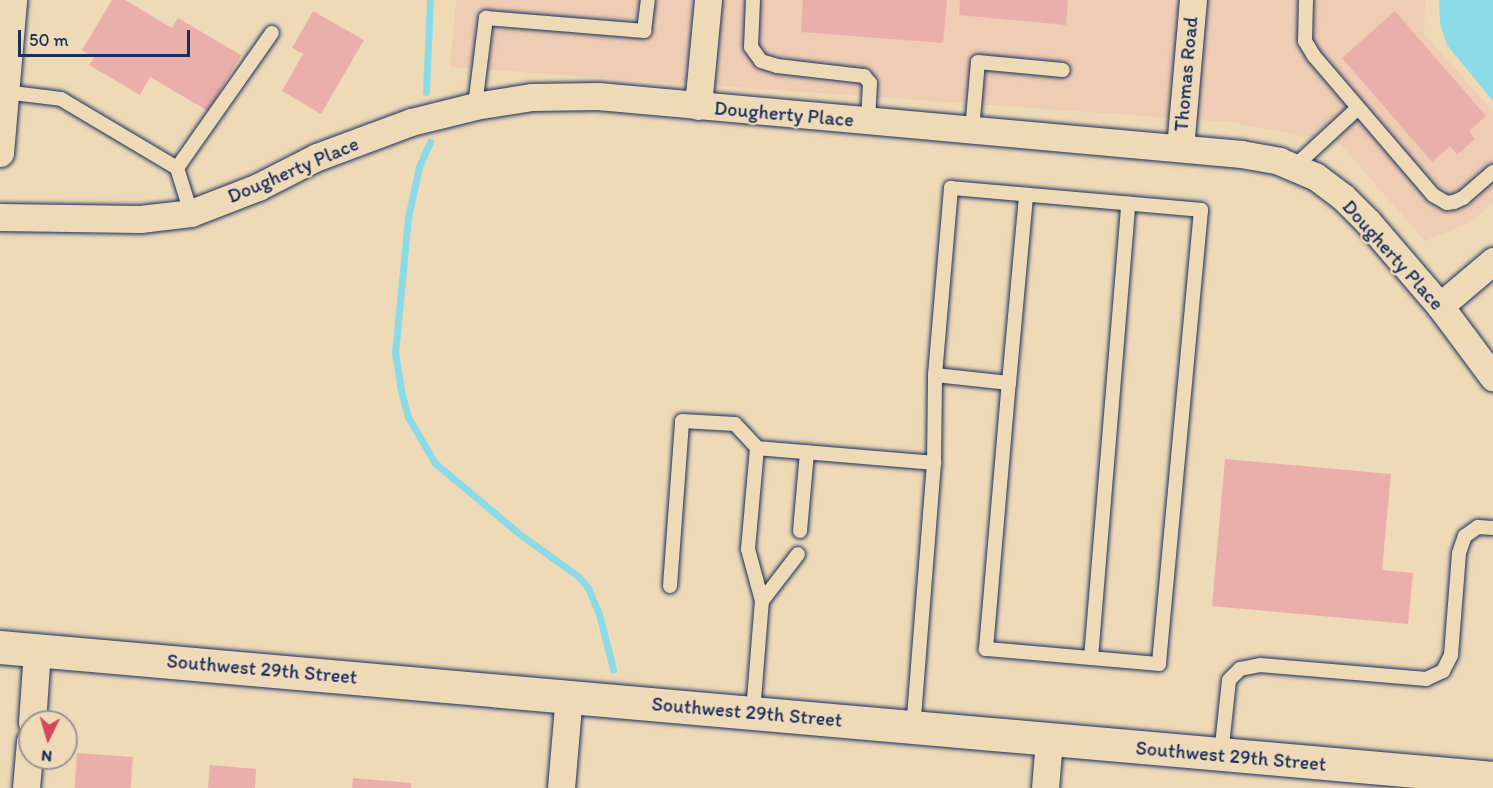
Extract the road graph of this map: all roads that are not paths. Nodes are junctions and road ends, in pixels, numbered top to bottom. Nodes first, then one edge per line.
1 (13, 0) edge
2 (648, 0) edge
3 (708, 0) edge
4 (753, 0) edge
5 (1193, 0) edge
6 (1306, 0) edge
7 (272, 33) dead end
8 (1063, 70) dead end
9 (476, 106) junction
10 (698, 106) junction
11 (1358, 108) junction
12 (3, 110) edge
13 (868, 121) junction
14 (972, 130) junction
15 (1180, 148) junction
16 (0, 153) edge
17 (1294, 167) junction
18 (177, 168) junction
19 (1493, 173) edge
20 (1026, 195) junction
21 (1128, 204) junction
22 (191, 213) junction
23 (0, 217) edge
24 (1493, 261) edge
25 (1440, 306) junction
26 (935, 375) junction
27 (1493, 377) edge
28 (1009, 383) junction
29 (757, 448) junction
30 (807, 452) junction
31 (934, 463) junction
32 (1493, 528) edge
33 (800, 531) dead end
34 (798, 554) dead end
35 (670, 586) dead end
36 (762, 601) junction
37 (0, 647) edge
38 (38, 650) junction
39 (1091, 658) junction
40 (569, 695) junction
41 (33, 710) edge
42 (753, 712) junction
43 (913, 727) junction
44 (1049, 740) junction
45 (1221, 755) junction
46 (28, 770) edge
47 (1493, 778) edge
48 (26, 788) edge
49 (561, 788) edge
50 (1045, 788) edge

1 - 12 street
2 - 9 lane
3 - 10 street
4 - 13 lane
5 - 15 street, Thomas Road
6 - 11 lane
7 - 18 lane
8 - 14 lane
9 - 10 street, Dougherty Place
9 - 22 street, Dougherty Place
10 - 13 street, Dougherty Place
11 - 17 lane
11 - 19 lane
12 - 16 street
12 - 18 lane
13 - 14 street, Dougherty Place
14 - 15 street, Dougherty Place
15 - 17 street, Dougherty Place
17 - 25 street, Dougherty Place
18 - 22 lane
20 - 21 lane
20 - 26 lane
20 - 28 lane
21 - 39 lane
21 - 39 lane
22 - 23 street, Dougherty Place
24 - 25 street
25 - 27 street, Dougherty Place
26 - 28 lane
26 - 31 lane
28 - 39 lane
29 - 30 lane
29 - 35 lane
29 - 36 lane
30 - 31 lane
30 - 33 lane
31 - 43 lane
32 - 45 lane
34 - 36 lane
36 - 42 lane
37 - 38 street, Southwest 29th Street
38 - 40 street, Southwest 29th Street
38 - 41 street
40 - 42 street, Southwest 29th Street
40 - 49 street
42 - 43 street, Southwest 29th Street
43 - 44 street, Southwest 29th Street
44 - 45 street, Southwest 29th Street
44 - 50 street
45 - 47 street, Southwest 29th Street
46 - 48 street

